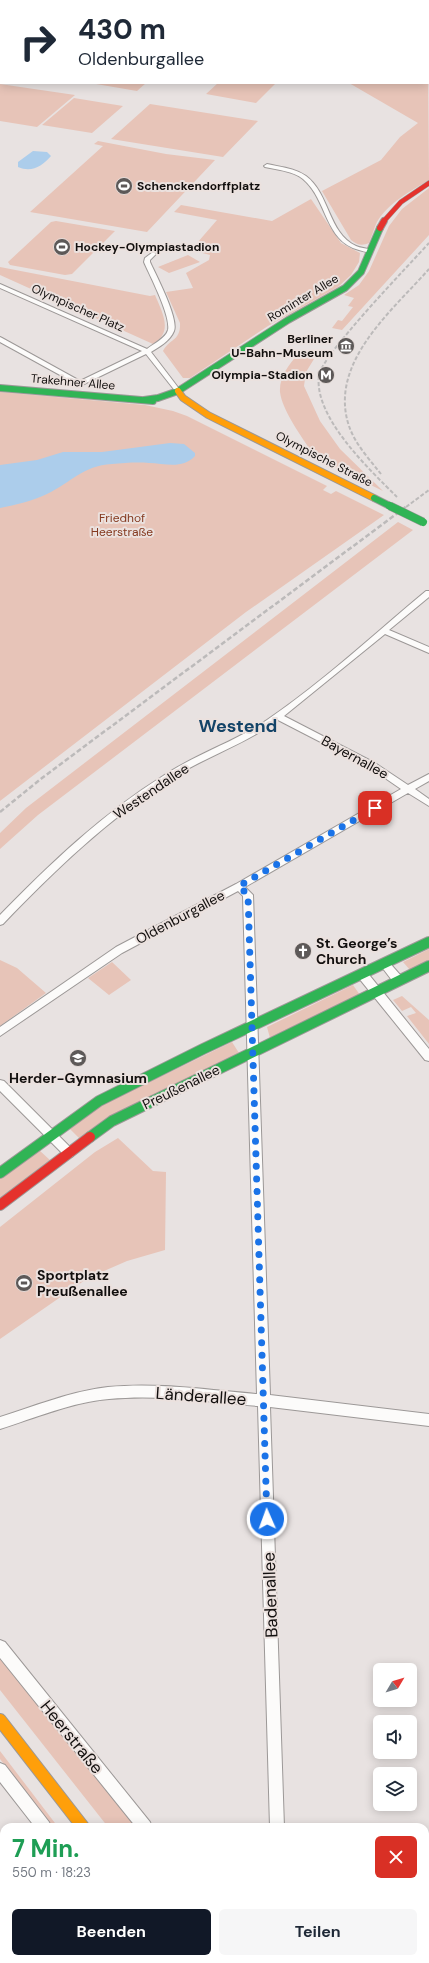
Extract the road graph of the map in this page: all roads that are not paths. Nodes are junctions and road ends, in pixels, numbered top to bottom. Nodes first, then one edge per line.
1 (267, 166) dead end
2 (429, 183) edge
3 (369, 251) junction
4 (153, 254) dead end
5 (0, 286) edge
6 (0, 339) edge
7 (147, 351) junction
8 (80, 384) junction
9 (0, 388) edge
10 (178, 391) junction
11 (78, 394) junction
12 (144, 400) junction
13 (208, 415) junction
14 (426, 524) edge
15 (429, 593) edge
16 (383, 630) junction
17 (429, 650) edge
18 (277, 716) junction
19 (429, 776) edge
20 (409, 788) junction
21 (429, 803) edge
22 (239, 886) junction
23 (0, 921) edge
24 (429, 942) edge
25 (384, 963) junction
26 (429, 966) edge
27 (362, 974) junction
28 (398, 980) junction
29 (376, 991) junction
30 (251, 1026) junction
31 (0, 1032) edge
32 (252, 1052) junction
33 (429, 1057) edge
34 (0, 1084) edge
35 (51, 1135) junction
36 (68, 1153) junction
37 (0, 1173) edge
38 (0, 1205) edge
39 (263, 1400) junction
40 (429, 1420) edge
41 (0, 1423) edge
42 (0, 1646) edge
43 (0, 1720) edge
44 (0, 1770) edge
45 (41, 1823) edge
46 (80, 1823) edge
47 (142, 1823) edge
48 (277, 1823) edge

1 - 3 street
2 - 3 street, Rominter Allee
3 - 10 street, Rominter Allee
4 - 7 street
5 - 7 street, Olympischer Platz
6 - 8 street
7 - 8 street
7 - 10 street, Olympischer Platz
8 - 11 street
9 - 11 street, Trakehner Allee
10 - 12 street
10 - 13 street, Olympische Straße
11 - 12 street, Trakehner Allee
12 - 13 street, Olympische Straße
13 - 14 street, Olympische Straße, bridge
15 - 16 street, Westendallee
16 - 17 street
16 - 18 street, Westendallee
18 - 20 street, Bayernallee
18 - 23 street, Westendallee
19 - 20 street, Oldenburgallee
20 - 21 street, Bayernallee
20 - 22 street, Oldenburgallee
22 - 30 street, Badenallee
22 - 31 street, Oldenburgallee
24 - 25 street, Preußenallee
25 - 27 street, Preußenallee
25 - 28 street
26 - 28 street, Preußenallee
27 - 29 street
27 - 30 street, Preußenallee
28 - 29 street, Preußenallee
29 - 32 street, Preußenallee
29 - 33 street
30 - 32 street, Badenallee
30 - 35 street, Preußenallee
32 - 36 street, Preußenallee
32 - 39 street, Badenallee
34 - 35 street
35 - 36 street
35 - 37 street, Preußenallee
36 - 38 street, Preußenallee
39 - 40 street, Länderallee
39 - 41 street, Länderallee
39 - 48 street, Badenallee
42 - 47 street, Heerstraße
43 - 46 street
44 - 45 street

